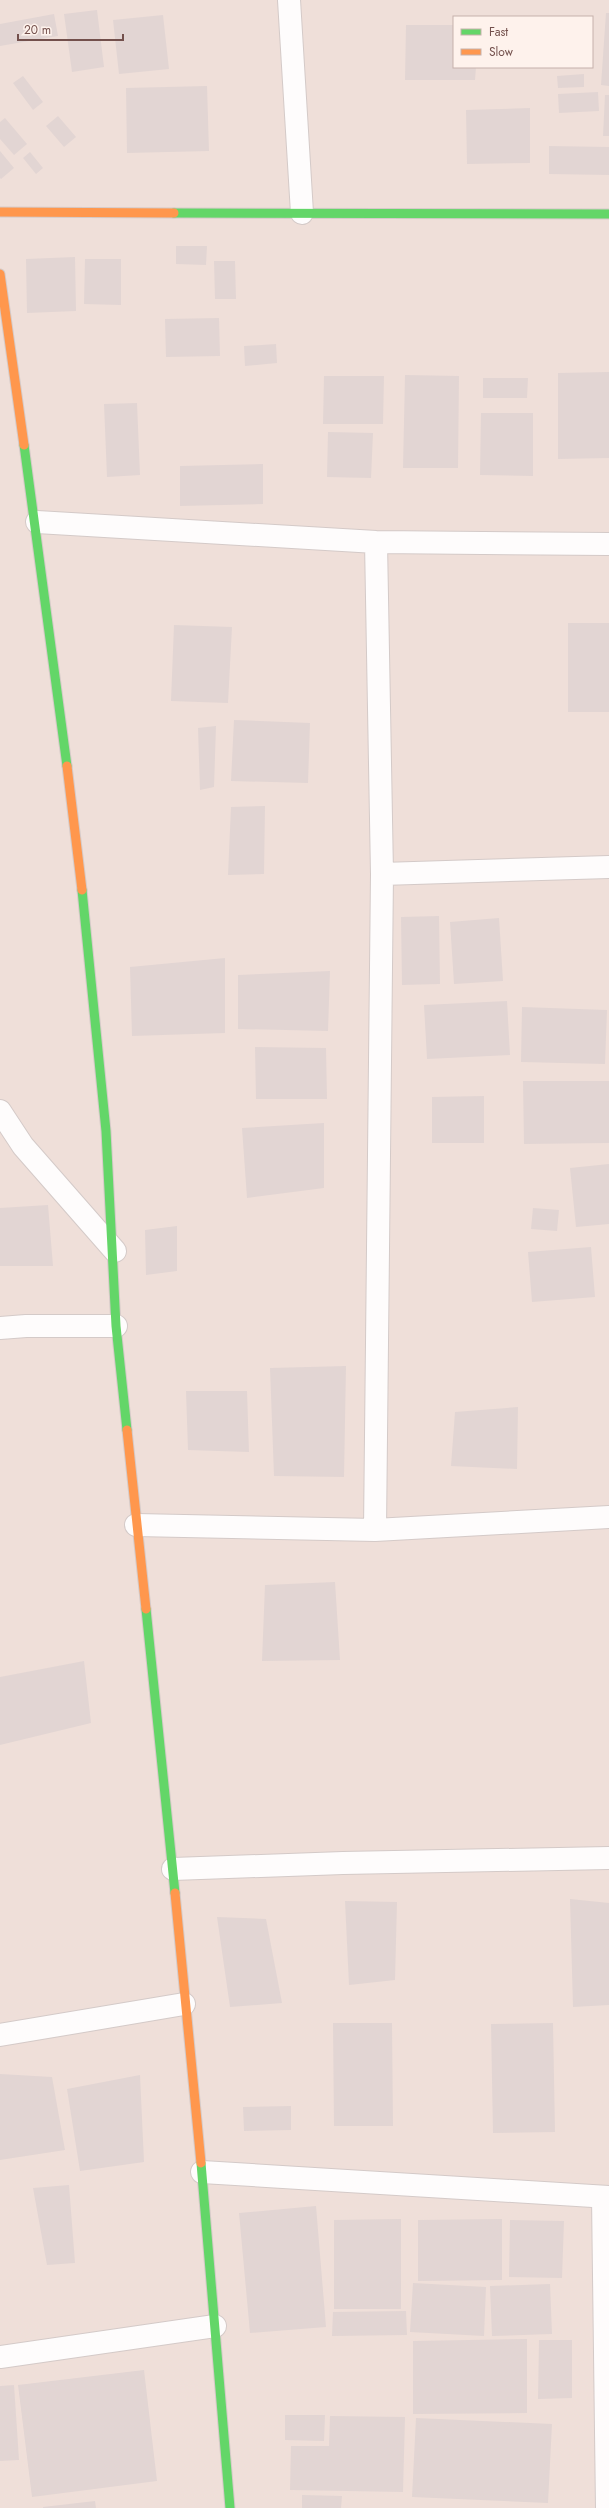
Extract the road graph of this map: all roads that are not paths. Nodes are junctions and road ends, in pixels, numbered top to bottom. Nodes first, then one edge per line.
1 (290, 0) edge
2 (0, 212) edge
3 (302, 213) junction
4 (609, 214) edge
5 (0, 274) edge
6 (36, 522) junction
7 (376, 542) junction
8 (609, 544) edge
9 (609, 867) edge
10 (382, 874) junction
11 (0, 1111) edge
12 (115, 1251) junction
13 (116, 1326) junction
14 (0, 1328) edge
15 (609, 1517) edge
16 (136, 1525) junction
17 (375, 1530) junction
18 (609, 1858) edge
19 (173, 1869) junction
20 (184, 2004) junction
21 (0, 2035) edge
22 (202, 2172) junction
23 (606, 2197) edge
24 (216, 2326) junction
25 (0, 2357) edge
26 (230, 2508) edge
27 (608, 2508) edge

1 - 3 street
2 - 3 street
3 - 4 street
5 - 6 street
6 - 7 street
6 - 12 street
7 - 8 street
7 - 10 street
9 - 10 street
10 - 17 street
11 - 12 street
12 - 13 street
13 - 14 street
13 - 16 street
15 - 17 street
16 - 17 street
16 - 19 street
18 - 19 street
19 - 20 street
20 - 21 street
20 - 22 street
22 - 23 street
22 - 24 street
23 - 27 street
24 - 25 street
24 - 26 street

